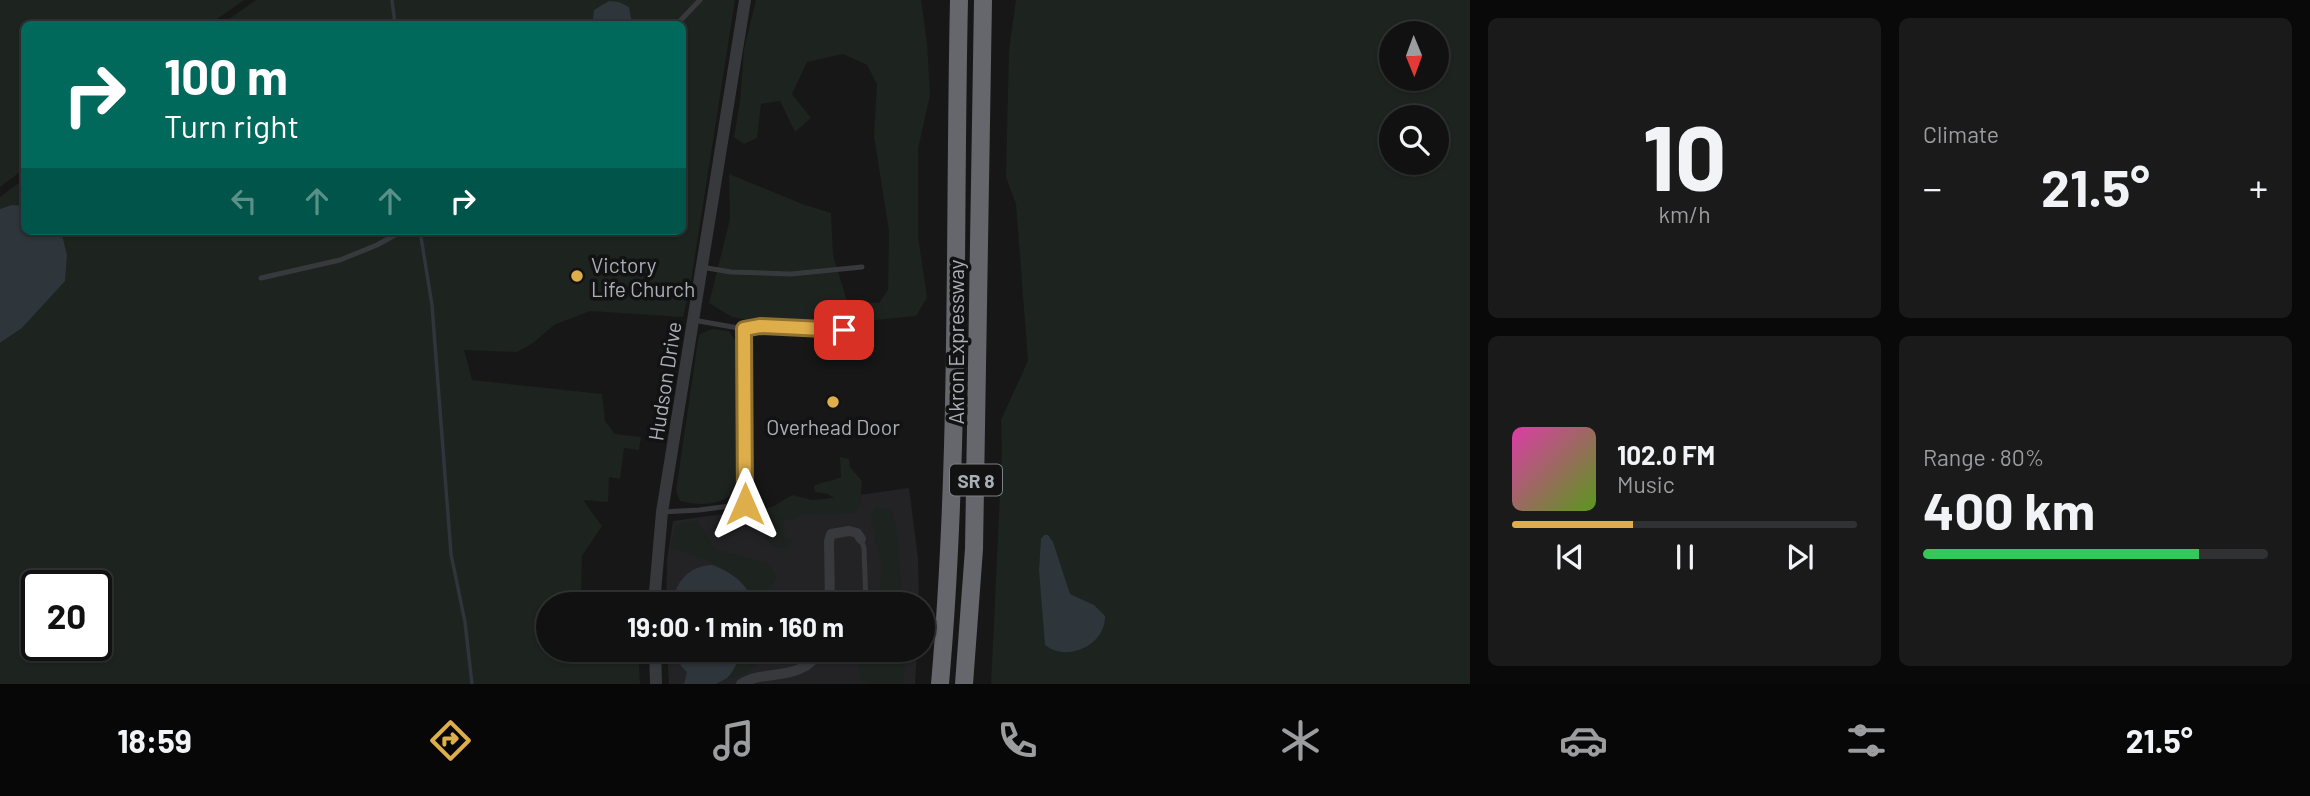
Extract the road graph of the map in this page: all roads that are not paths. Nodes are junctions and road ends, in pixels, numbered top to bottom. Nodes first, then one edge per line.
1 (700, 0) edge
2 (745, 0) edge
3 (959, 0) edge
4 (983, 0) edge
5 (680, 21) edge
6 (395, 235) edge
7 (701, 267) junction
8 (862, 267) dead end
9 (261, 278) dead end
10 (692, 320) junction
11 (744, 329) junction
12 (844, 330) dead end
13 (662, 512) junction
14 (862, 539) joint
15 (655, 592) edge
16 (831, 592) edge
17 (866, 592) edge
18 (655, 662) edge
19 (809, 662) edge
20 (656, 684) edge
21 (741, 684) edge
22 (940, 684) edge
23 (964, 684) edge

1 - 5 lane
2 - 7 street, Hudson Drive
3 - 22 highway, Akron Expressway / SR 8
4 - 23 highway, Akron Expressway / SR 8
6 - 9 lane
7 - 8 lane
7 - 10 street, Hudson Drive
10 - 11 lane
10 - 13 street, Hudson Drive
11 - 12 lane
11 - 13 lane
13 - 15 street, Hudson Drive
14 - 16 street
14 - 17 lane
18 - 20 street
19 - 21 street

